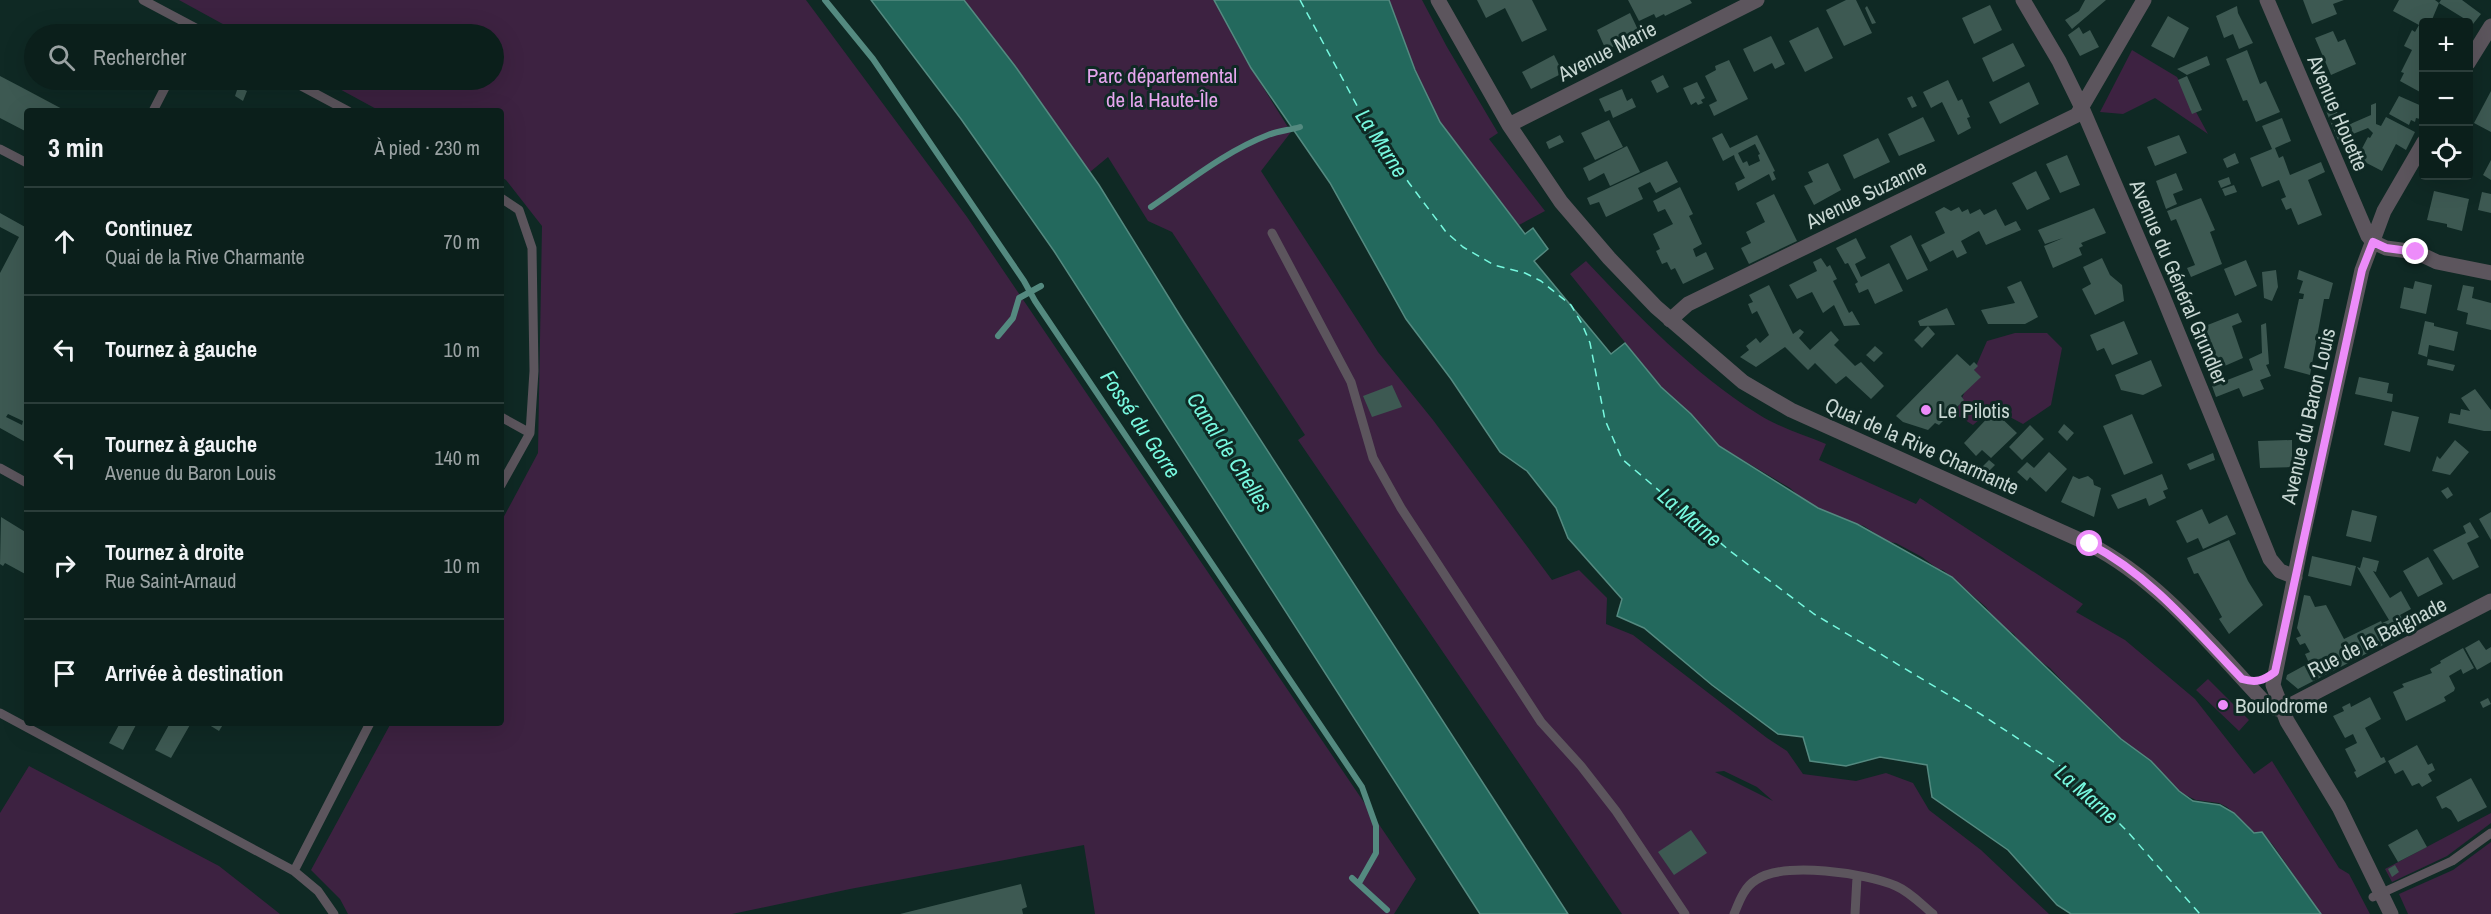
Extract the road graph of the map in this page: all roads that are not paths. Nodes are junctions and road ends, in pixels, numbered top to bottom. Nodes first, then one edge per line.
1 (143, 0) edge
2 (1438, 0) edge
3 (1756, 0) edge
4 (2023, 0) edge
5 (2144, 0) edge
6 (2267, 0) edge
7 (182, 24) edge
8 (2491, 26) edge
9 (2473, 56) edge
10 (165, 90) edge
11 (309, 90) edge
12 (155, 108) edge
13 (342, 108) edge
14 (2082, 108) junction
15 (1509, 125) junction
16 (0, 149) edge
17 (2419, 151) edge
18 (24, 162) edge
19 (504, 200) edge
20 (1272, 232) dead end
21 (2373, 242) junction
22 (2491, 273) edge
23 (1670, 320) junction
24 (504, 419) edge
25 (530, 433) junction
26 (0, 468) edge
27 (504, 480) edge
28 (24, 481) edge
29 (2295, 578) junction
30 (2491, 601) edge
31 (2275, 672) junction
32 (2242, 679) junction
33 (2282, 709) junction
34 (0, 713) edge
35 (24, 726) edge
36 (24, 726) edge
37 (368, 726) edge
38 (2491, 833) edge
39 (294, 871) junction
40 (1857, 877) junction
41 (2378, 895) junction
42 (334, 914) edge
43 (1685, 914) edge
44 (1734, 914) edge
45 (1855, 914) edge
46 (1933, 914) edge
47 (2391, 914) edge

1 - 7 lane
2 - 15 street, Quai de la Rive Charmante
3 - 15 street, Avenue Marie
4 - 14 street, Avenue du Général Grundler
5 - 14 street
6 - 21 street, Avenue Houette
8 - 9 street
10 - 12 lane
11 - 13 lane
14 - 23 street, Avenue Suzanne
14 - 29 street, Avenue du Général Grundler
15 - 23 street, Quai de la Rive Charmante
16 - 18 lane
17 - 21 street, Avenue du Baron Louis
19 - 25 lane
20 - 43 lane
21 - 22 street
21 - 29 street, Avenue du Baron Louis
23 - 32 street, Quai de la Rive Charmante
24 - 25 lane
25 - 27 lane
26 - 28 lane
29 - 31 street, Avenue du Baron Louis
30 - 33 street, Rue de la Baignade
31 - 32 street
31 - 33 street, Avenue du Baron Louis
32 - 33 street, Quai de la Rive Charmante
33 - 41 street
34 - 35 lane
36 - 39 lane
37 - 39 lane
38 - 41 lane
39 - 42 lane
40 - 44 lane
40 - 45 lane
40 - 46 lane
41 - 47 street

